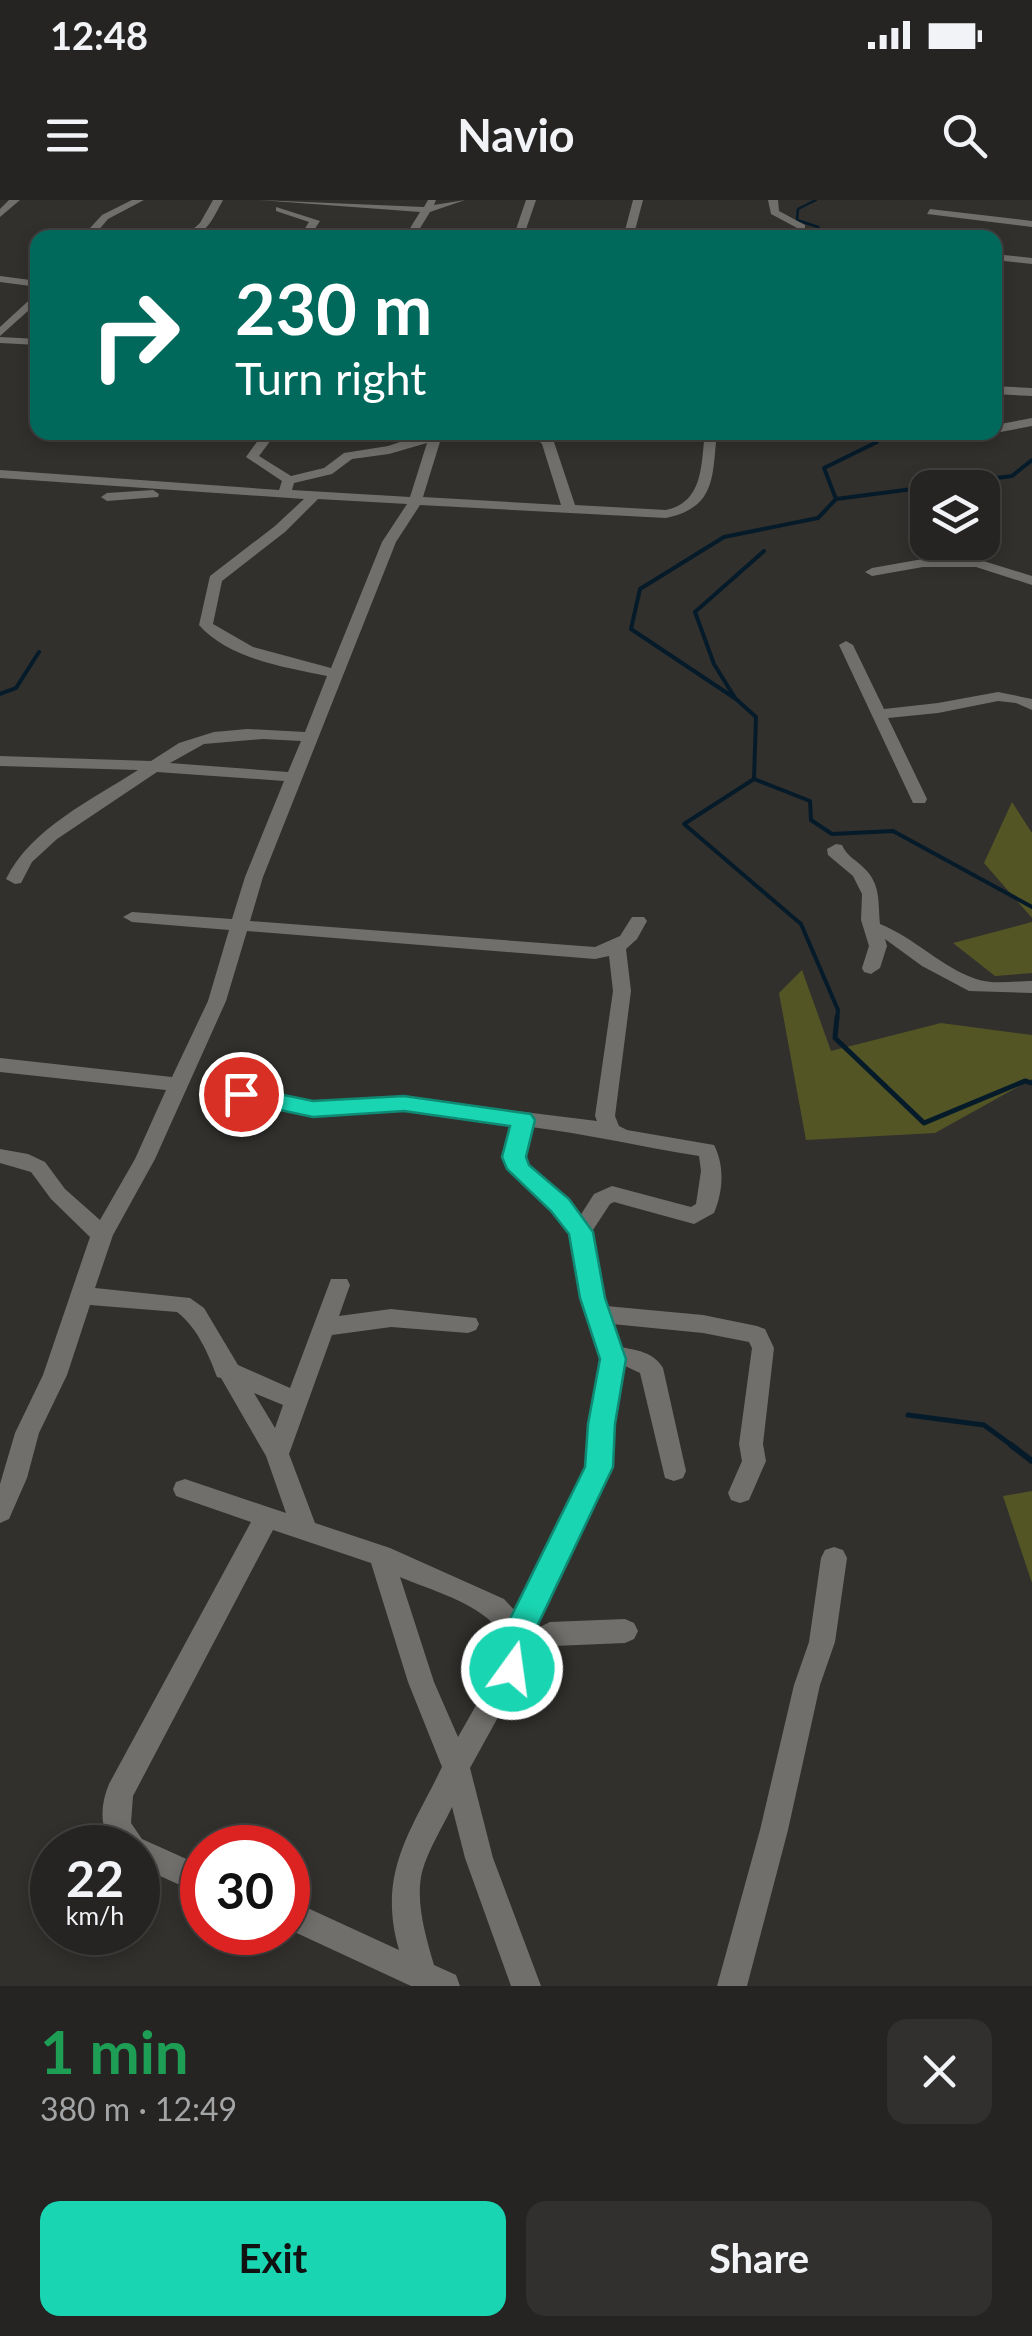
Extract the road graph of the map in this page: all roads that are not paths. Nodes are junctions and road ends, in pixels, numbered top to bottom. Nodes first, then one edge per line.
1 (15, 200) edge
2 (138, 200) edge
3 (218, 200) edge
4 (460, 200) edge
5 (531, 200) edge
6 (638, 200) edge
7 (773, 200) edge
8 (268, 201) edge
9 (328, 202) edge
10 (430, 205) edge
11 (930, 212) dead end
12 (0, 214) edge
13 (315, 221) junction
14 (1032, 224) edge
15 (802, 227) dead end
16 (93, 230) edge
17 (199, 230) edge
18 (309, 230) edge
19 (415, 230) edge
20 (521, 230) edge
21 (630, 230) edge
22 (1002, 258) edge
23 (1032, 261) edge
24 (0, 279) edge
25 (30, 283) edge
26 (30, 303) edge
27 (0, 332) edge
28 (0, 340) edge
29 (30, 342) edge
30 (1002, 390) edge
31 (1032, 392) edge
32 (1032, 422) edge
33 (1002, 428) edge
34 (263, 440) edge
35 (413, 440) edge
36 (436, 440) edge
37 (545, 440) edge
38 (710, 440) edge
39 (0, 474) edge
40 (556, 475) junction
41 (286, 487) junction
42 (195, 490) junction
43 (314, 496) junction
44 (107, 497) dead end
45 (415, 502) junction
46 (549, 509) junction
47 (570, 511) junction
48 (872, 572) dead end
49 (1032, 581) edge
50 (846, 646) dead end
51 (337, 674) junction
52 (1032, 704) edge
53 (881, 714) junction
54 (311, 737) junction
55 (0, 761) edge
56 (152, 768) junction
57 (292, 777) junction
58 (918, 799) dead end
59 (836, 848) dead end
60 (15, 879) dead end
61 (132, 917) dead end
62 (638, 921) dead end
63 (872, 926) junction
64 (241, 927) junction
65 (617, 949) junction
66 (872, 968) dead end
67 (1032, 987) edge
68 (0, 1065) edge
69 (178, 1085) junction
70 (241, 1094) dead end
71 (523, 1120) junction
72 (611, 1130) junction
73 (0, 1156) edge
74 (580, 1232) junction
75 (102, 1235) junction
76 (339, 1284) dead end
77 (83, 1296) junction
78 (600, 1314) junction
79 (468, 1324) dead end
80 (326, 1326) junction
81 (611, 1354) junction
82 (226, 1370) junction
83 (297, 1401) junction
84 (277, 1454) junction
85 (674, 1472) dead end
86 (8, 1476) edge
87 (186, 1488) dead end
88 (740, 1493) dead end
89 (0, 1512) edge
90 (267, 1517) junction
91 (304, 1528) junction
92 (381, 1556) junction
93 (834, 1558) dead end
94 (624, 1631) dead end
95 (519, 1643) junction
96 (456, 1767) junction
97 (116, 1825) edge
98 (310, 1924) edge
99 (434, 1981) edge
100 (526, 1986) edge
101 (732, 1986) edge

1 - 12 street
2 - 16 street
3 - 17 street
4 - 10 street
5 - 20 street
6 - 21 street
7 - 15 street
8 - 9 street
8 - 13 street
9 - 10 street
9 - 13 street
10 - 19 street
11 - 14 street
13 - 18 street
22 - 23 street
24 - 25 street
26 - 27 street
28 - 29 street
30 - 31 street
32 - 33 street
34 - 41 street
35 - 41 street
36 - 45 street
37 - 40 street
38 - 47 street
39 - 42 street
40 - 46 street
40 - 47 street
41 - 42 street
41 - 43 street
42 - 44 street
43 - 45 street
43 - 51 street
45 - 46 street
45 - 51 street
46 - 47 street
48 - 49 street
50 - 53 street
51 - 54 street
52 - 53 street
53 - 58 street
54 - 56 street
54 - 57 street
55 - 56 street
56 - 57 street
56 - 60 street
57 - 64 street
59 - 63 street
61 - 64 street
62 - 65 street
63 - 66 street
63 - 67 street
64 - 65 street
64 - 69 street
65 - 72 street
68 - 69 street
69 - 75 street
70 - 71 street
71 - 72 street
71 - 74 street
72 - 74 street
73 - 75 street
74 - 78 street
75 - 77 street
76 - 80 street
77 - 82 street
77 - 86 street
78 - 81 street
78 - 88 street
79 - 80 street
80 - 83 street
81 - 85 street
81 - 95 street
82 - 83 street
82 - 84 street
83 - 84 street
84 - 91 street
86 - 89 street
87 - 90 street
90 - 91 street
90 - 97 street
91 - 92 street
92 - 95 street
92 - 96 street
93 - 101 street
94 - 95 street
95 - 96 street
96 - 99 street
96 - 100 street
98 - 99 street

